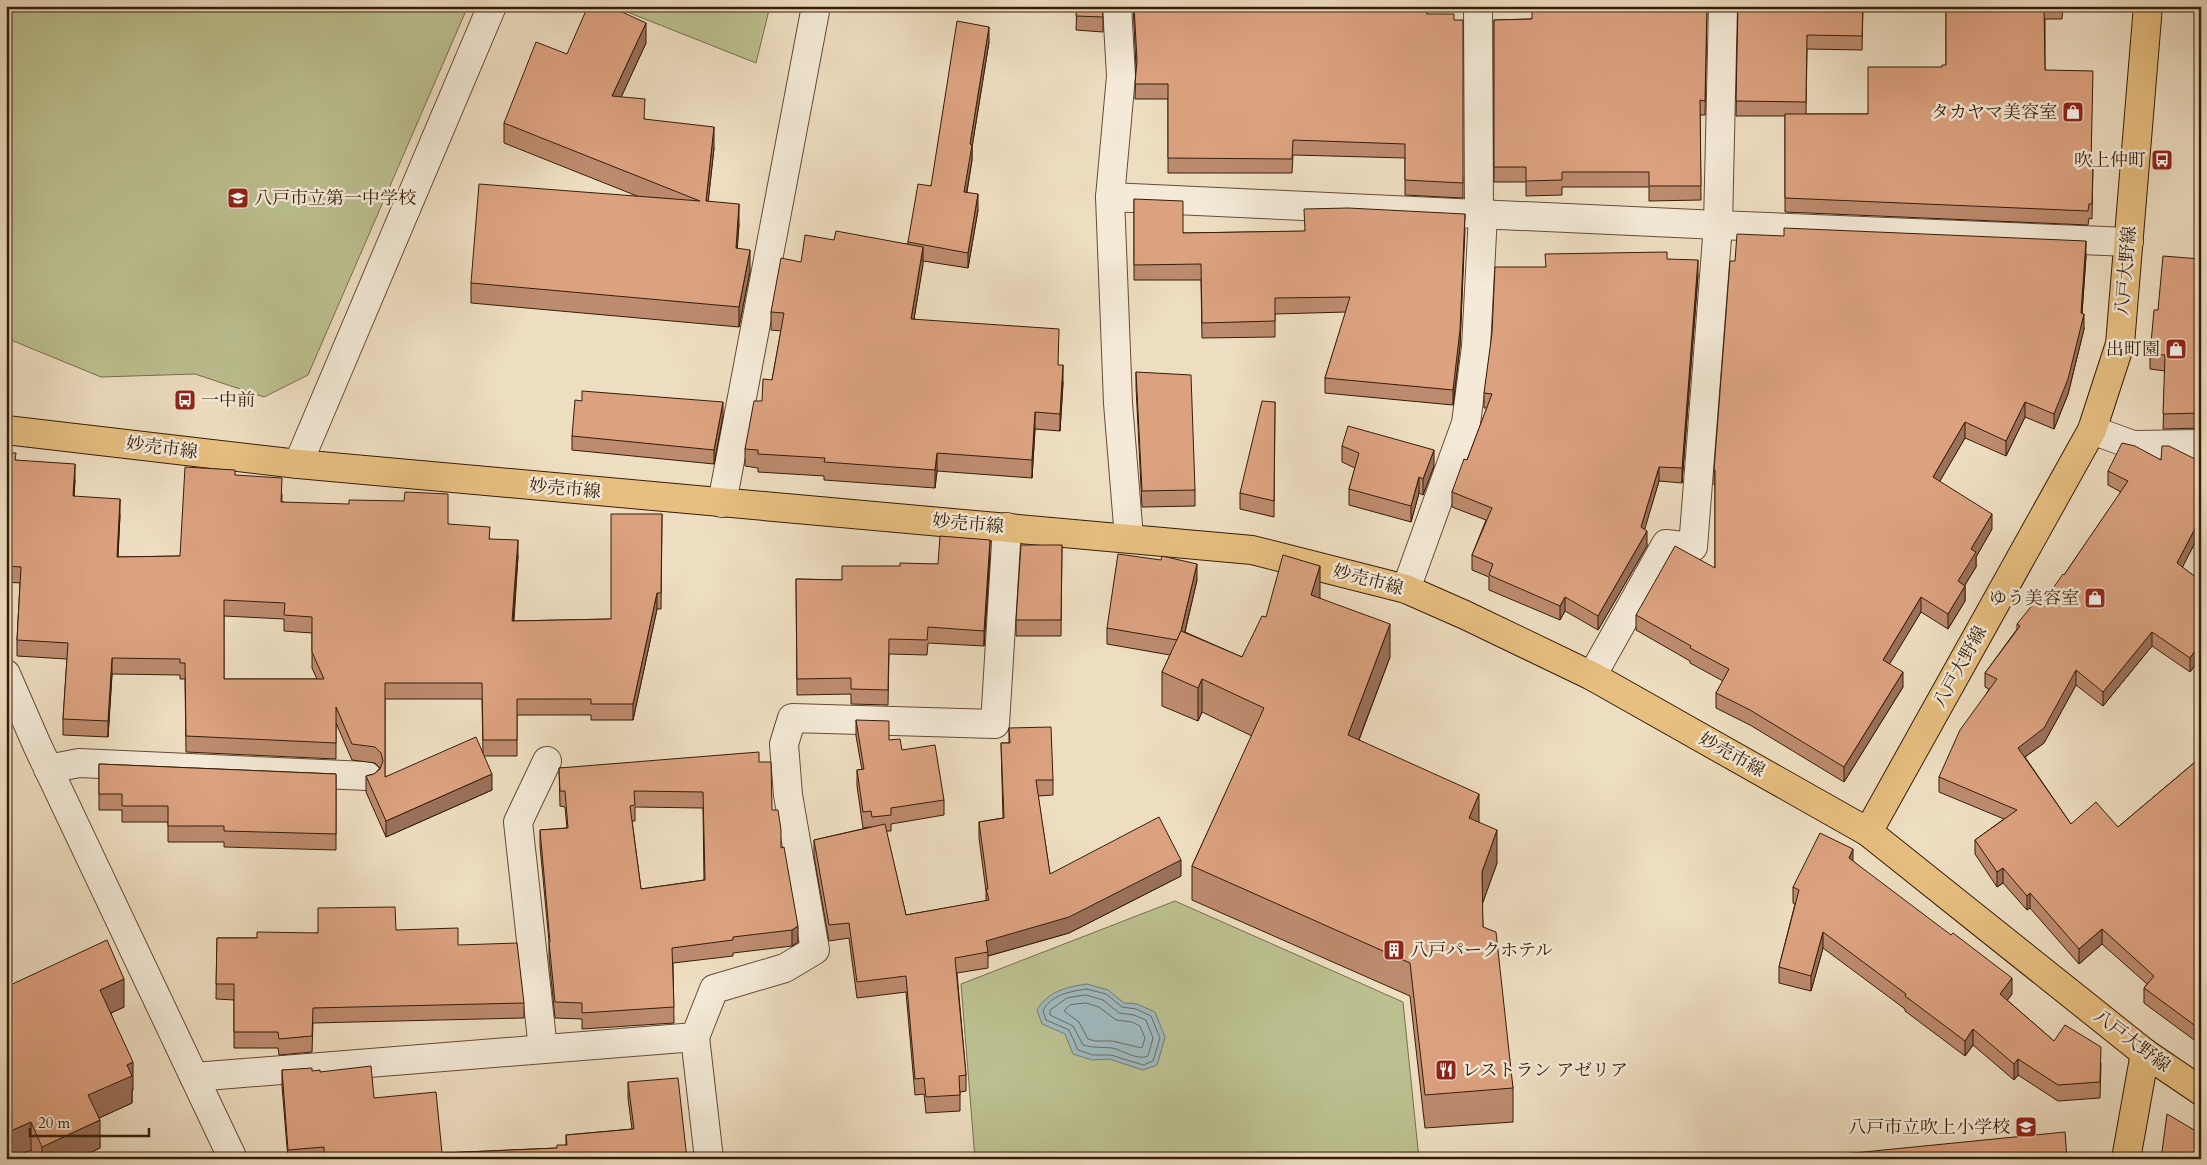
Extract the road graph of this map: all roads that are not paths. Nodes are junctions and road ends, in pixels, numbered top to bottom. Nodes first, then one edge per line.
1 (492, 6) edge
2 (816, 6) edge
3 (1117, 6) edge
4 (1478, 6) edge
5 (1723, 6) edge
6 (2148, 6) edge
7 (1110, 197) junction
8 (1481, 214) junction
9 (1718, 225) junction
10 (2130, 242) junction
11 (6, 430) edge
12 (2092, 430) junction
13 (2201, 444) edge
14 (298, 464) junction
15 (722, 504) junction
16 (1007, 527) junction
17 (1130, 538) junction
18 (1406, 589) junction
19 (6, 674) edge
20 (1592, 676) junction
21 (547, 761) dead end
22 (48, 769) junction
23 (367, 776) edge
24 (1868, 832) junction
25 (695, 1037) junction
26 (543, 1049) junction
27 (2145, 1053) junction
28 (194, 1077) junction
29 (2201, 1091) edge
30 (232, 1159) edge
31 (708, 1159) edge
32 (2126, 1159) edge

1 - 14 street
2 - 15 street
3 - 7 street
4 - 8 street
5 - 9 street
6 - 10 main road, 八戸大野線
7 - 8 street
7 - 17 street
8 - 9 street
8 - 18 street
9 - 10 street
9 - 20 street
10 - 12 main road, 八戸大野線
11 - 14 main road, 妙売市線
12 - 13 street
12 - 24 main road, 八戸大野線
14 - 15 main road, 妙売市線
15 - 16 main road, 妙売市線
16 - 17 main road, 妙売市線
16 - 25 street
17 - 18 main road, 妙売市線
18 - 20 main road, 妙売市線
19 - 22 street
20 - 24 main road, 妙売市線
21 - 26 street
22 - 23 street
22 - 28 street
24 - 27 main road, 八戸大野線
25 - 26 street
25 - 31 street
26 - 28 street
27 - 29 main road, 八戸大野線
27 - 32 main road
28 - 30 street

